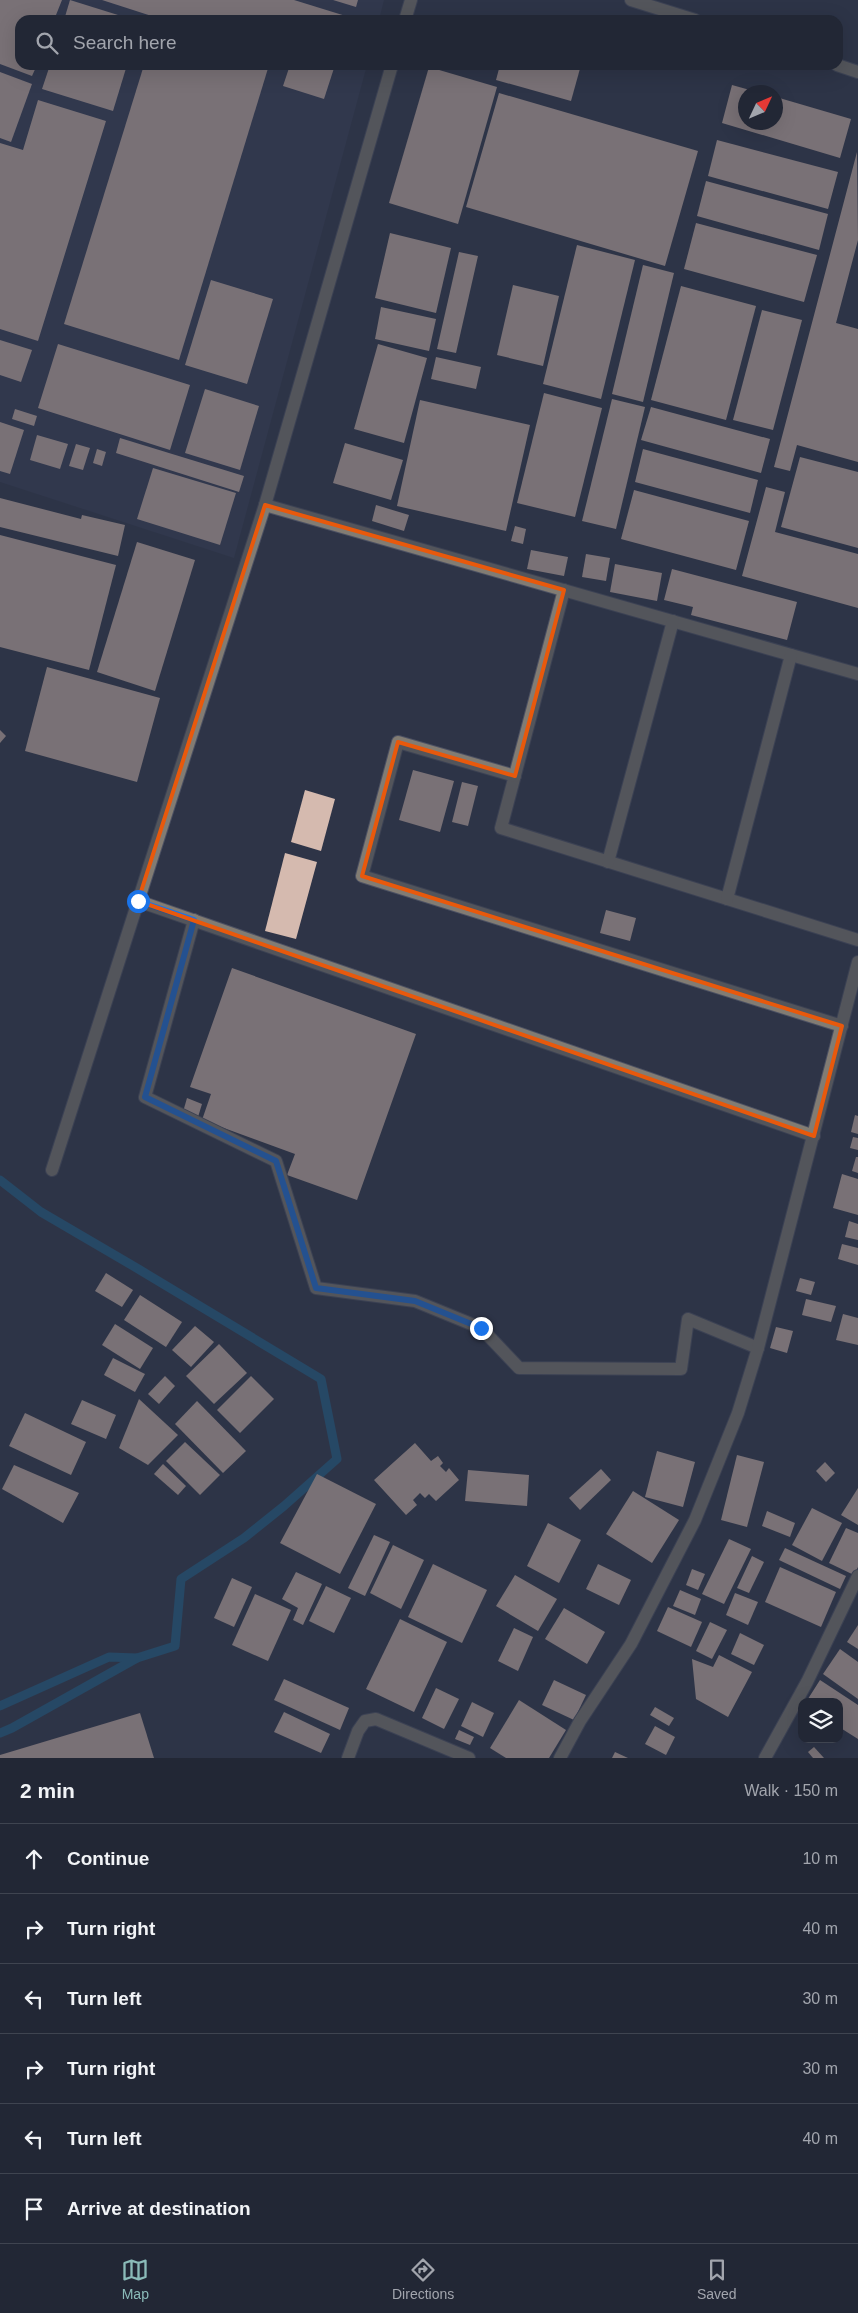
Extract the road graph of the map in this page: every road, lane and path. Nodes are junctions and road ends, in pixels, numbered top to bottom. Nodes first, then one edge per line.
1 (411, 0) edge
2 (631, 0) edge
3 (406, 15) edge
4 (679, 15) edge
5 (843, 67) edge
6 (391, 70) edge
7 (858, 72) edge
8 (265, 504) junction
9 (564, 590) junction
10 (673, 621) junction
11 (791, 655) junction
12 (858, 674) edge
13 (514, 776) junction
14 (608, 862) junction
15 (727, 899) junction
16 (138, 901) junction
17 (194, 920) junction
18 (858, 940) edge
19 (858, 962) edge
20 (842, 1026) junction
21 (814, 1136) junction
22 (52, 1170) dead end
23 (758, 1348) junction
24 (858, 1576) edge
25 (348, 1758) edge
26 (469, 1758) edge
27 (560, 1758) edge
28 (764, 1758) edge

1 - 3 street
2 - 4 street
5 - 7 street
6 - 8 street
8 - 9 street
8 - 16 street
9 - 10 street
9 - 13 street
10 - 11 street
10 - 14 street
11 - 12 street
11 - 15 street
13 - 14 street
13 - 20 street
14 - 15 street
15 - 18 street
16 - 17 street
16 - 22 street
17 - 21 street
17 - 23 street
19 - 20 street
20 - 21 street
21 - 23 street
23 - 27 street
24 - 28 street
25 - 26 street

